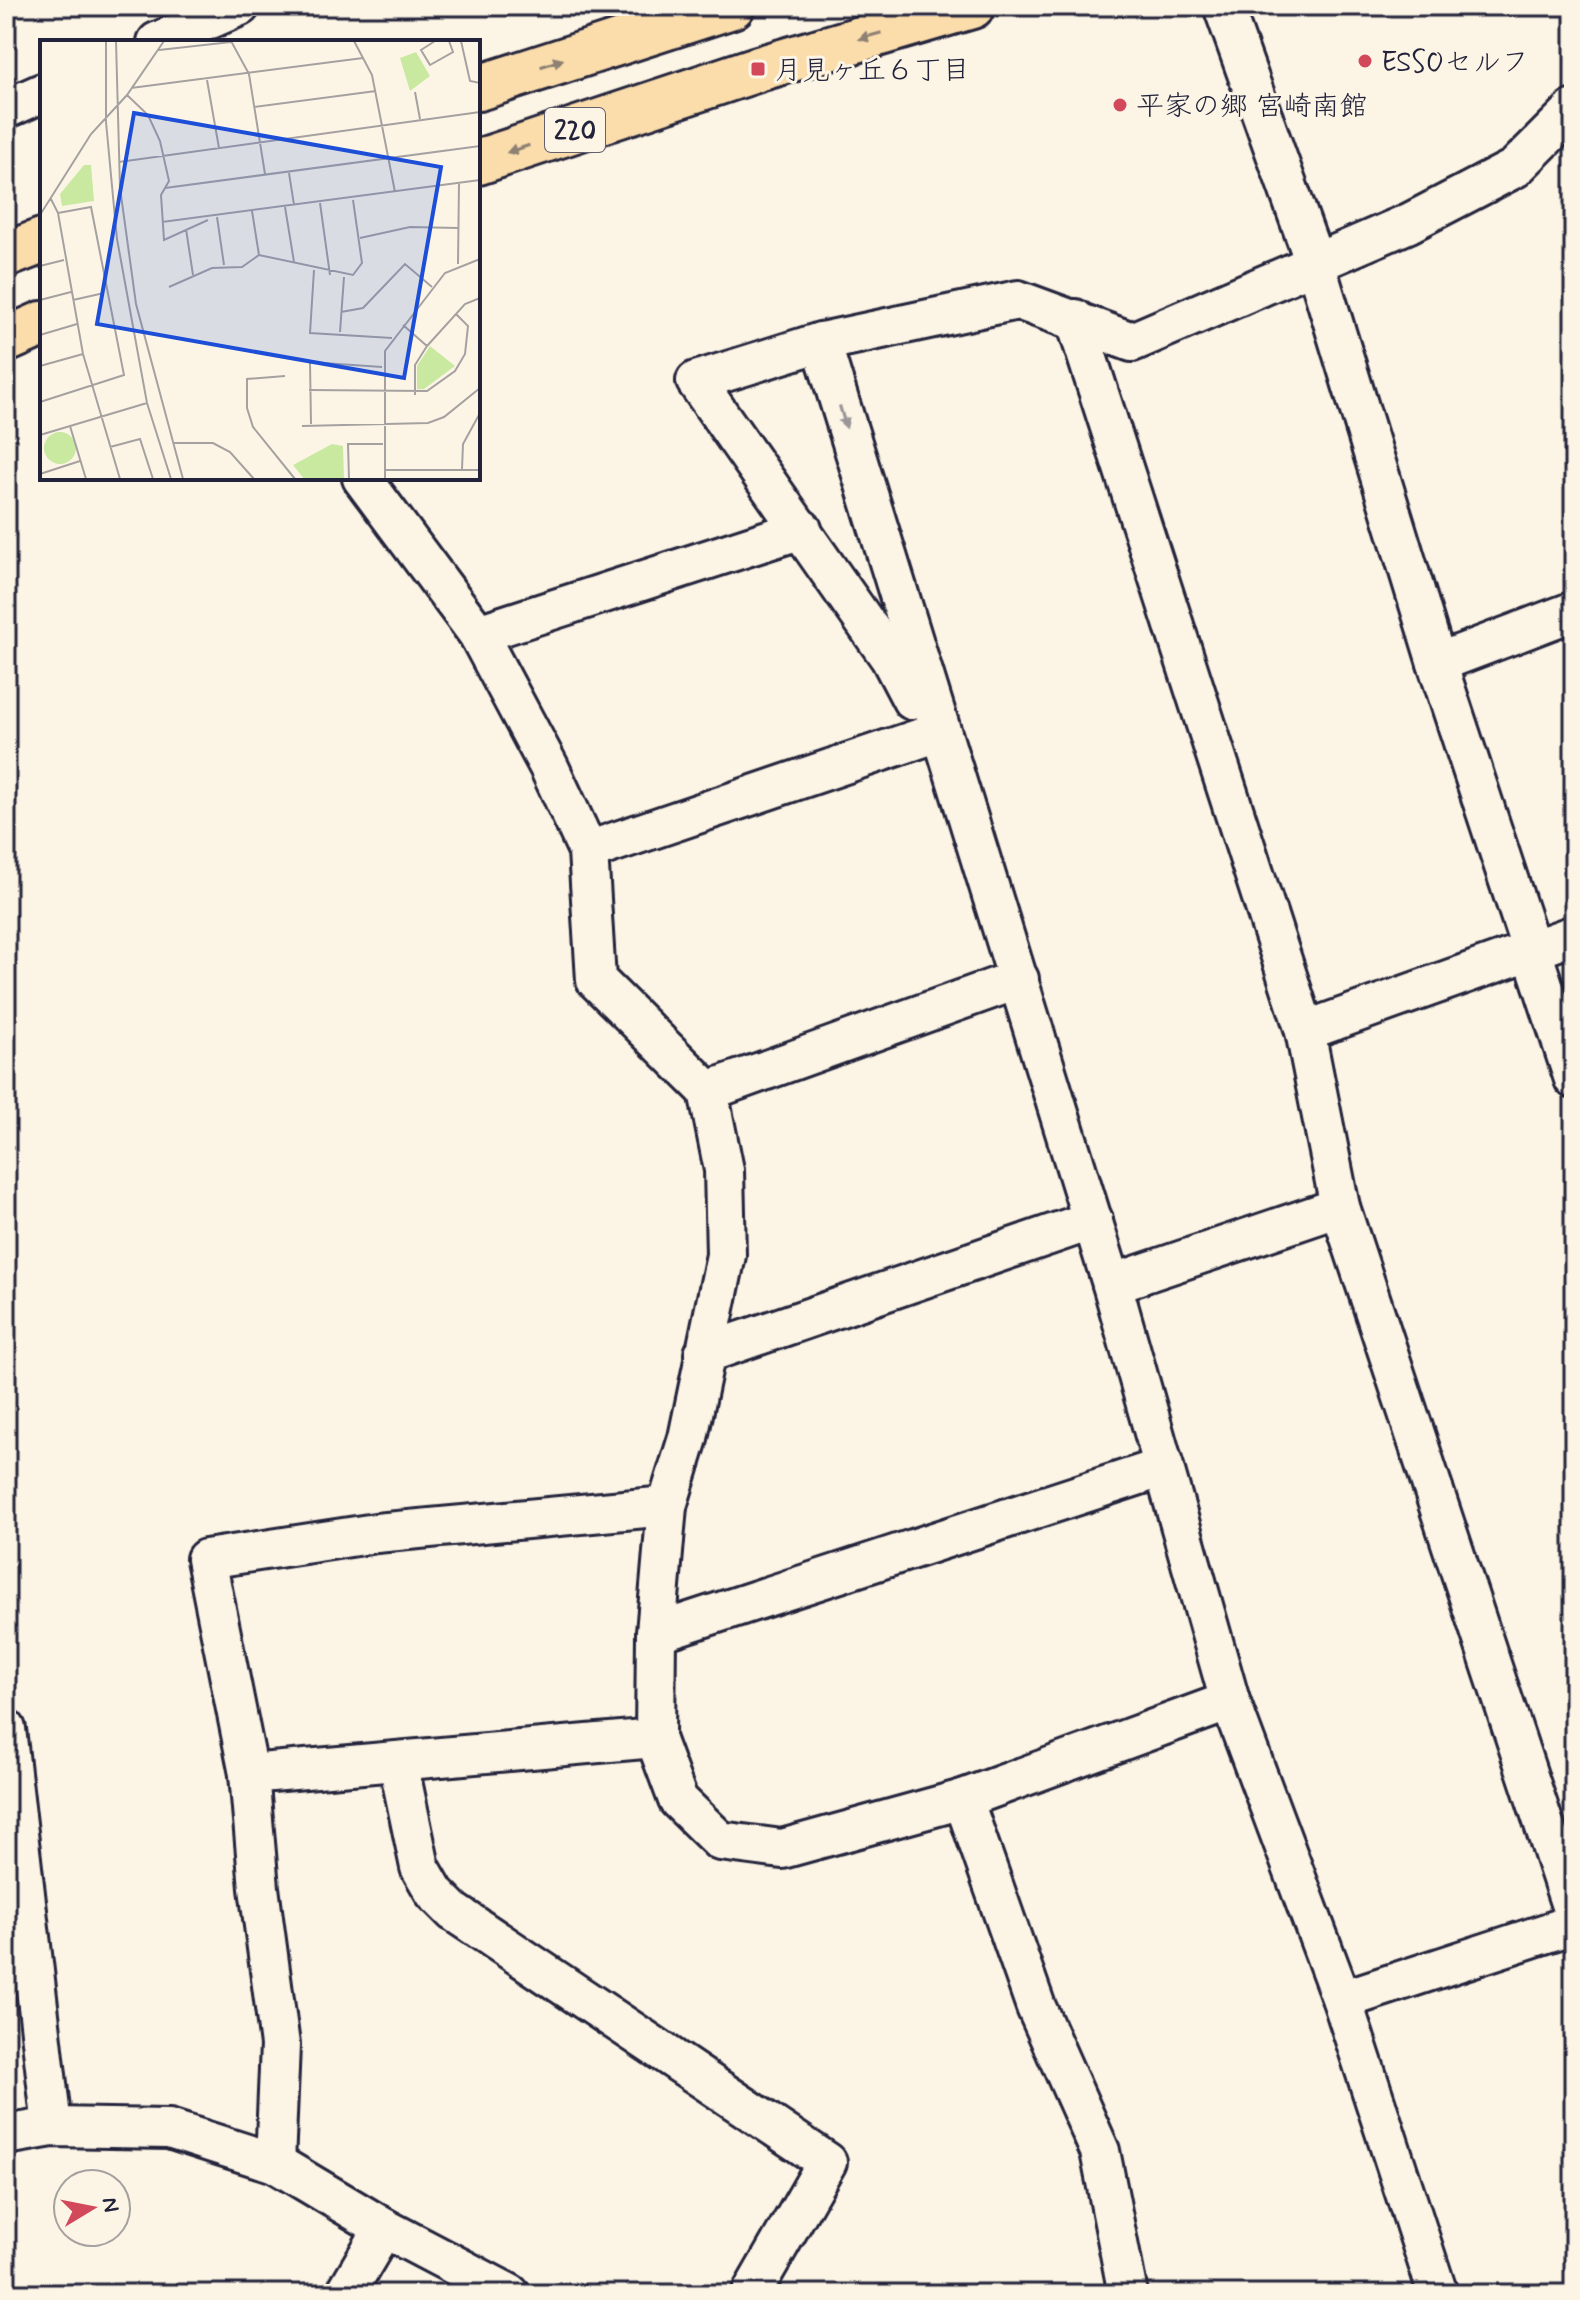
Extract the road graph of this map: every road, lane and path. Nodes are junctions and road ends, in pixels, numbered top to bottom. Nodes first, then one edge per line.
1 (732, 6) edge
2 (972, 6) edge
3 (1223, 6) edge
4 (234, 7) edge
5 (161, 40) edge
6 (480, 87) edge
7 (40, 94) edge
8 (6, 109) edge
9 (1574, 109) edge
10 (480, 161) edge
11 (40, 242) edge
12 (6, 255) edge
13 (1315, 263) junction
14 (1075, 319) junction
15 (40, 325) edge
16 (6, 340) edge
17 (821, 342) junction
18 (363, 480) edge
19 (802, 529) junction
20 (1574, 611) edge
21 (478, 634) junction
22 (1437, 663) junction
23 (930, 735) junction
24 (957, 788) junction
25 (588, 851) junction
26 (1574, 935) edge
27 (1532, 949) junction
28 (1019, 979) junction
29 (1305, 1031) junction
30 (1574, 1079) edge
31 (708, 1091) junction
32 (1340, 1207) junction
33 (1093, 1220) junction
34 (1112, 1284) junction
35 (704, 1354) junction
36 (1164, 1467) junction
37 (667, 1506) junction
38 (656, 1633) junction
39 (1230, 1701) junction
40 (6, 1729) edge
41 (655, 1738) junction
42 (398, 1762) junction
43 (249, 1774) junction
44 (963, 1799) junction
45 (1574, 1915) edge
46 (1574, 1924) edge
47 (1342, 2000) junction
48 (52, 2127) junction
49 (6, 2135) edge
50 (275, 2163) junction
51 (384, 2228) junction
52 (345, 2294) edge
53 (510, 2294) edge
54 (751, 2294) edge
55 (1128, 2294) edge
56 (1438, 2294) edge

6 -> 1 highway, 220
2 -> 10 highway, 220
3 - 13 street
4 - 5 street
7 - 8 street
9 - 13 street
11 - 12 highway
13 - 14 street
13 - 22 street
14 - 17 street
14 - 29 street
15 - 16 highway
17 - 19 street
17 -> 24 street
18 - 21 street
19 - 21 street
19 - 23 street
20 - 22 street
21 - 25 street
22 - 27 street
23 - 24 street
23 - 25 street
24 - 28 street
25 - 31 street
26 - 27 street
27 - 29 street
27 - 30 street
28 - 31 street
28 - 33 street
29 - 32 street
31 - 35 street
32 - 34 street
32 - 45 street
33 - 34 street
33 - 35 street
34 - 36 street
35 - 37 street
36 - 38 street
36 - 39 street
37 - 38 street
37 - 43 street
38 - 41 street
39 - 44 street
39 - 47 street
40 - 48 street
41 - 42 street
41 - 44 street
42 - 43 street
42 - 54 street
43 - 50 street
44 - 55 street
46 - 47 street
47 - 56 street
48 - 49 street
48 - 50 street
50 - 51 street
51 - 52 street
51 - 53 street

